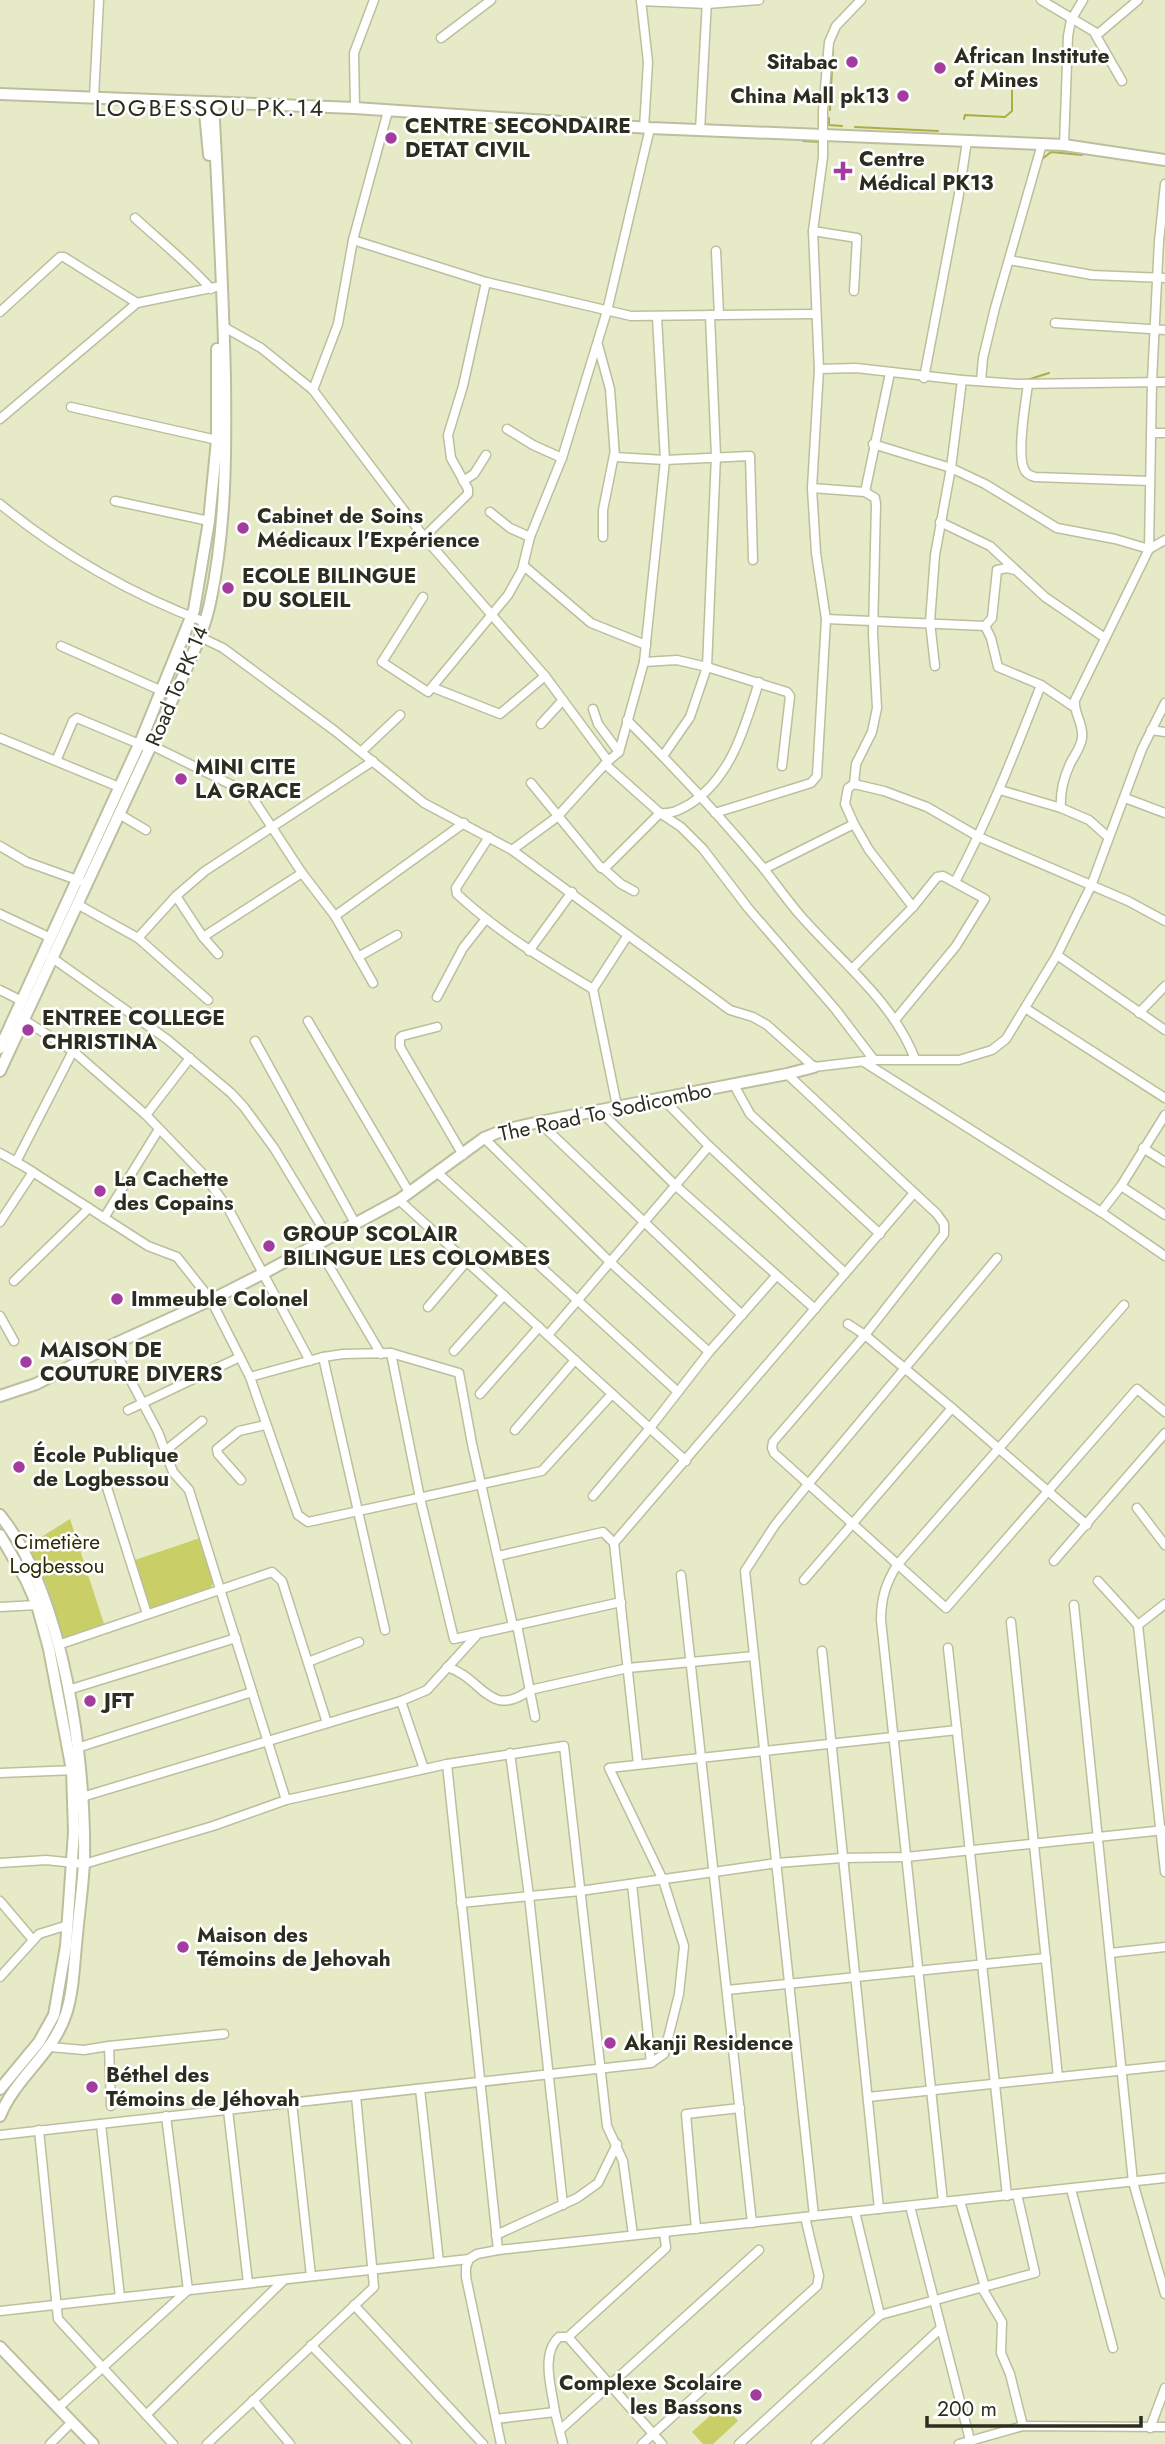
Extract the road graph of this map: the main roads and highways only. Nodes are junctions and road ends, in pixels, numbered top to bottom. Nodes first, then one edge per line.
1 (0, 94) edge
2 (209, 102) junction
3 (1165, 160) edge
4 (146, 746) junction
5 (82, 882) junction
6 (20, 1017) junction
7 (0, 1048) edge
8 (814, 1067) road end
9 (0, 1071) edge
10 (0, 1396) edge
11 (0, 1515) edge
12 (0, 1535) edge
13 (75, 1770) junction
14 (79, 1864) junction
15 (0, 2087) edge
16 (0, 2116) edge
17 (0, 2347) edge
18 (0, 2359) edge
19 (83, 2444) edge
20 (93, 2444) edge

1 - 2 main road
2 - 3 main road
2 - 4 main road, Road To PK 14
2 - 4 main road, Road To PK 14
4 - 5 main road, Road To PK 14
4 - 5 main road, Road To PK 14
5 - 6 main road, Road To PK 14
5 - 6 main road, Road To PK 14
6 - 7 main road, Road To PK 14
6 - 9 main road, Road To PK 14
8 - 10 main road, The Road To Sodicombo
11 - 13 main road
12 - 13 main road
13 - 14 main road
13 - 14 main road
14 - 15 main road
14 - 16 main road
17 - 20 main road
18 - 19 main road

